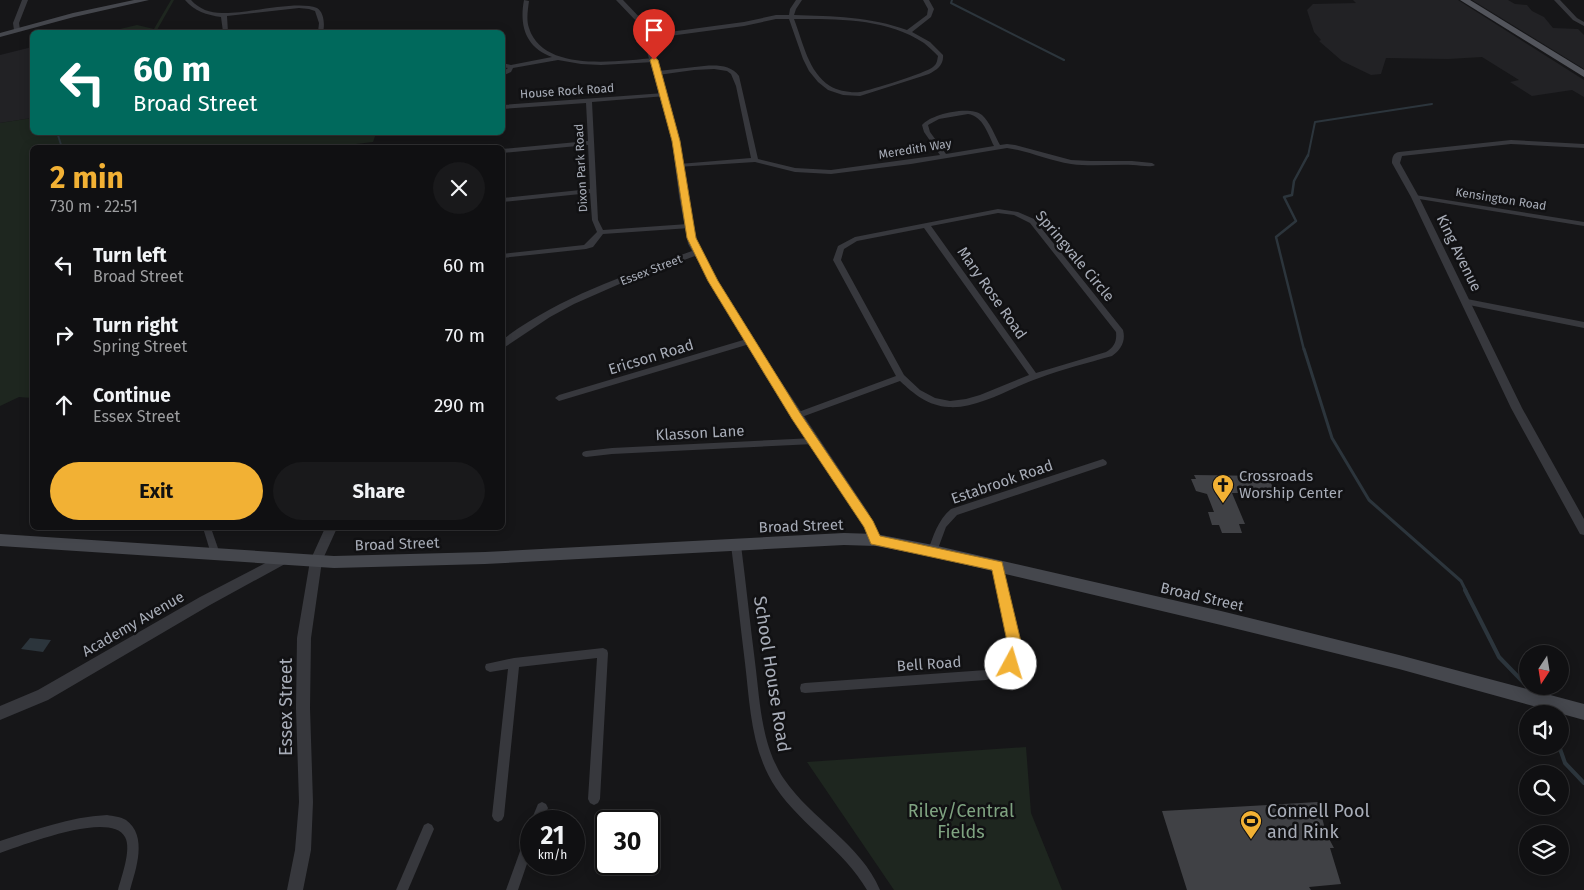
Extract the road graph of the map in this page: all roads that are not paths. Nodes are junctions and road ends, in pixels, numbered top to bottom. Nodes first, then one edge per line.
1 (25, 0) edge
2 (145, 0) edge
3 (188, 0) edge
4 (196, 0) edge
5 (619, 0) edge
6 (798, 0) edge
7 (926, 0) edge
8 (1464, 0) edge
9 (1557, 0) edge
10 (526, 1) dead end
11 (198, 8) junction
12 (224, 15) junction
13 (791, 17) junction
14 (1584, 24) edge
15 (17, 30) junction
16 (225, 30) edge
17 (322, 30) edge
18 (908, 32) junction
19 (0, 35) edge
20 (647, 36) junction
21 (558, 58) junction
22 (654, 60) junction
23 (505, 65) edge
24 (511, 67) junction
25 (505, 73) edge
26 (658, 73) junction
27 (1584, 74) edge
28 (664, 95) junction
29 (589, 100) junction
30 (505, 107) edge
31 (592, 143) junction
32 (998, 146) junction
33 (1584, 146) edge
34 (505, 151) edge
35 (944, 156) junction
36 (755, 160) junction
37 (1152, 165) dead end
38 (680, 166) junction
39 (593, 191) junction
40 (1415, 197) junction
41 (505, 200) edge
42 (1584, 224) edge
43 (926, 225) junction
44 (688, 226) junction
45 (601, 232) junction
46 (697, 252) junction
47 (505, 256) edge
48 (1467, 302) junction
49 (1584, 325) edge
50 (750, 341) junction
51 (505, 344) edge
52 (1034, 376) junction
53 (901, 377) junction
54 (559, 398) dead end
55 (796, 416) junction
56 (814, 441) junction
57 (586, 454) dead end
58 (1103, 463) dead end
59 (209, 530) edge
60 (330, 530) edge
61 (1584, 530) edge
62 (0, 540) edge
63 (876, 540) junction
64 (736, 545) junction
65 (934, 551) junction
66 (215, 554) junction
67 (281, 560) junction
68 (316, 561) junction
69 (998, 566) junction
70 (514, 663) junction
71 (490, 667) dead end
72 (805, 688) dead end
73 (1584, 712) edge
74 (0, 713) edge
75 (594, 799) dead end
76 (498, 816) dead end
77 (428, 829) dead end
78 (0, 848) edge
79 (520, 867) edge
80 (124, 890) edge
81 (294, 890) edge
82 (402, 890) edge
83 (512, 890) edge
84 (874, 890) edge

1 - 15 street
2 - 15 main road
3 - 11 street
4 - 11 street
5 - 20 street, Essex Street
6 - 13 street
7 - 18 street
8 - 27 main road
9 - 14 street
10 - 21 street
11 - 12 street
12 - 16 street
12 - 17 street
13 - 18 street
13 - 18 street
13 - 20 street
15 - 19 main road
20 - 22 street, Essex Street
21 - 22 street
21 - 24 street
22 - 26 street, Essex Street
23 - 24 street
24 - 25 street
26 - 28 street, Essex Street
26 - 36 street
28 - 29 street, House Rock Road
28 - 38 street, Essex Street
29 - 30 street, House Rock Road
29 - 31 street, Dixon Park Road
31 - 34 street
31 - 39 street, Dixon Park Road
32 - 35 street, Meredith Way
32 - 35 street
32 - 37 street, Meredith Way
33 - 40 street, King Avenue
35 - 36 street, Meredith Way
36 - 38 street, Meredith Way
38 - 44 street, Essex Street
39 - 41 street
39 - 45 street, Dixon Park Road
40 - 42 street, Kensington Road
40 - 48 street, King Avenue
43 - 52 street, Mary Rose Road
43 - 52 street, Springvale Circle
43 - 53 street, Springvale Circle
44 - 45 street
44 - 46 street, Essex Street
45 - 47 street
46 - 50 street
46 - 51 street, Essex Street
48 - 49 street
48 - 61 street, King Avenue
50 - 54 street, Ericson Road
50 - 55 street
52 - 53 street, Springvale Circle
53 - 55 street
55 - 56 street
56 - 57 street, Klasson Lane
56 - 63 street
58 - 65 street, Estabrook Road
59 - 66 street
60 - 68 street, Essex Street
62 - 66 main road, Broad Street
63 - 64 main road, Broad Street
63 - 65 main road, Broad Street
64 - 68 main road, Broad Street
64 - 84 street, School House Road
65 - 69 main road, Broad Street
66 - 67 main road, Broad Street
67 - 68 main road, Broad Street
67 - 74 street, Academy Avenue
68 - 81 street, Essex Street
69 - 72 street, Bell Road
69 - 73 main road, Broad Street
70 - 71 street
70 - 75 street
70 - 76 street
77 - 82 street
78 - 80 street
79 - 83 street

